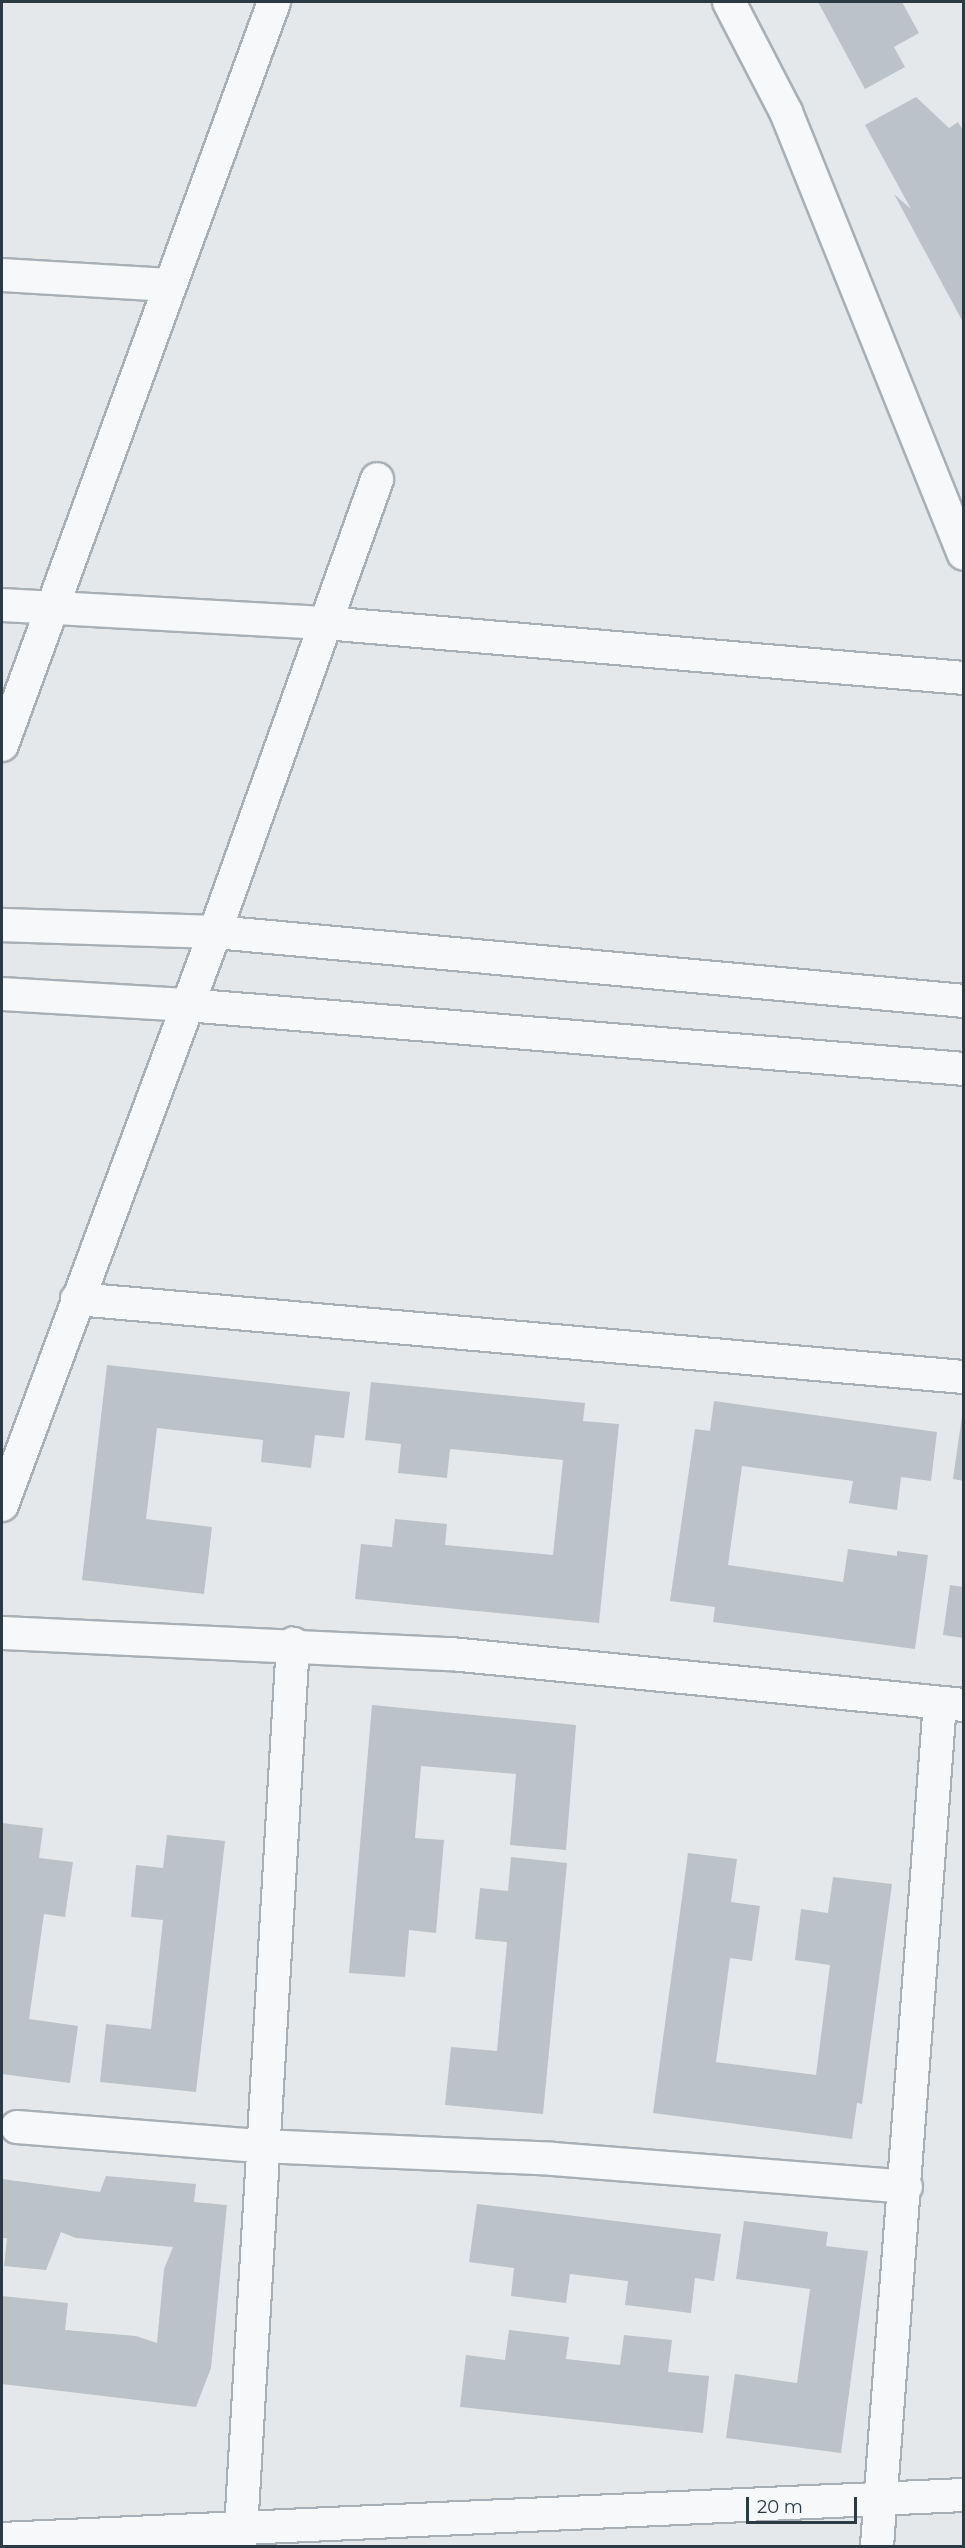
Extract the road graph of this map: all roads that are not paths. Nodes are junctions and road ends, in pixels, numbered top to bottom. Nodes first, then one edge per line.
1 (274, 2) edge
2 (729, 2) edge
3 (2, 275) edge
4 (170, 285) junction
5 (377, 478) dead end
6 (963, 554) edge
7 (2, 605) edge
8 (49, 609) junction
9 (325, 623) junction
10 (963, 678) edge
11 (2, 745) edge
12 (2, 925) edge
13 (215, 932) junction
14 (2, 994) edge
15 (963, 1001) edge
16 (186, 1005) junction
17 (963, 1069) edge
18 (77, 1299) junction
19 (963, 1377) edge
20 (2, 1505) edge
21 (2, 1633) edge
22 (293, 1644) junction
23 (952, 1704) edge
24 (17, 2127) dead end
25 (261, 2146) junction
26 (906, 2187) junction
27 (963, 2495) edge
28 (879, 2497) junction
29 (240, 2538) edge
30 (2, 2539) edge
31 (877, 2547) edge

1 - 4 street
2 - 6 street
3 - 4 street
4 - 8 street
5 - 9 street
7 - 8 street
8 - 9 street
8 - 11 street
9 - 10 street
9 - 13 street
12 - 13 street
13 - 15 street
13 - 16 street
14 - 16 street
16 - 17 street
16 - 18 street
18 - 19 street
18 - 20 street
21 - 22 street
22 - 23 street
22 - 25 street
23 - 26 street
24 - 25 street
25 - 26 street
25 - 29 street
26 - 28 street
27 - 28 street
28 - 29 street
28 - 31 street
29 - 30 street

